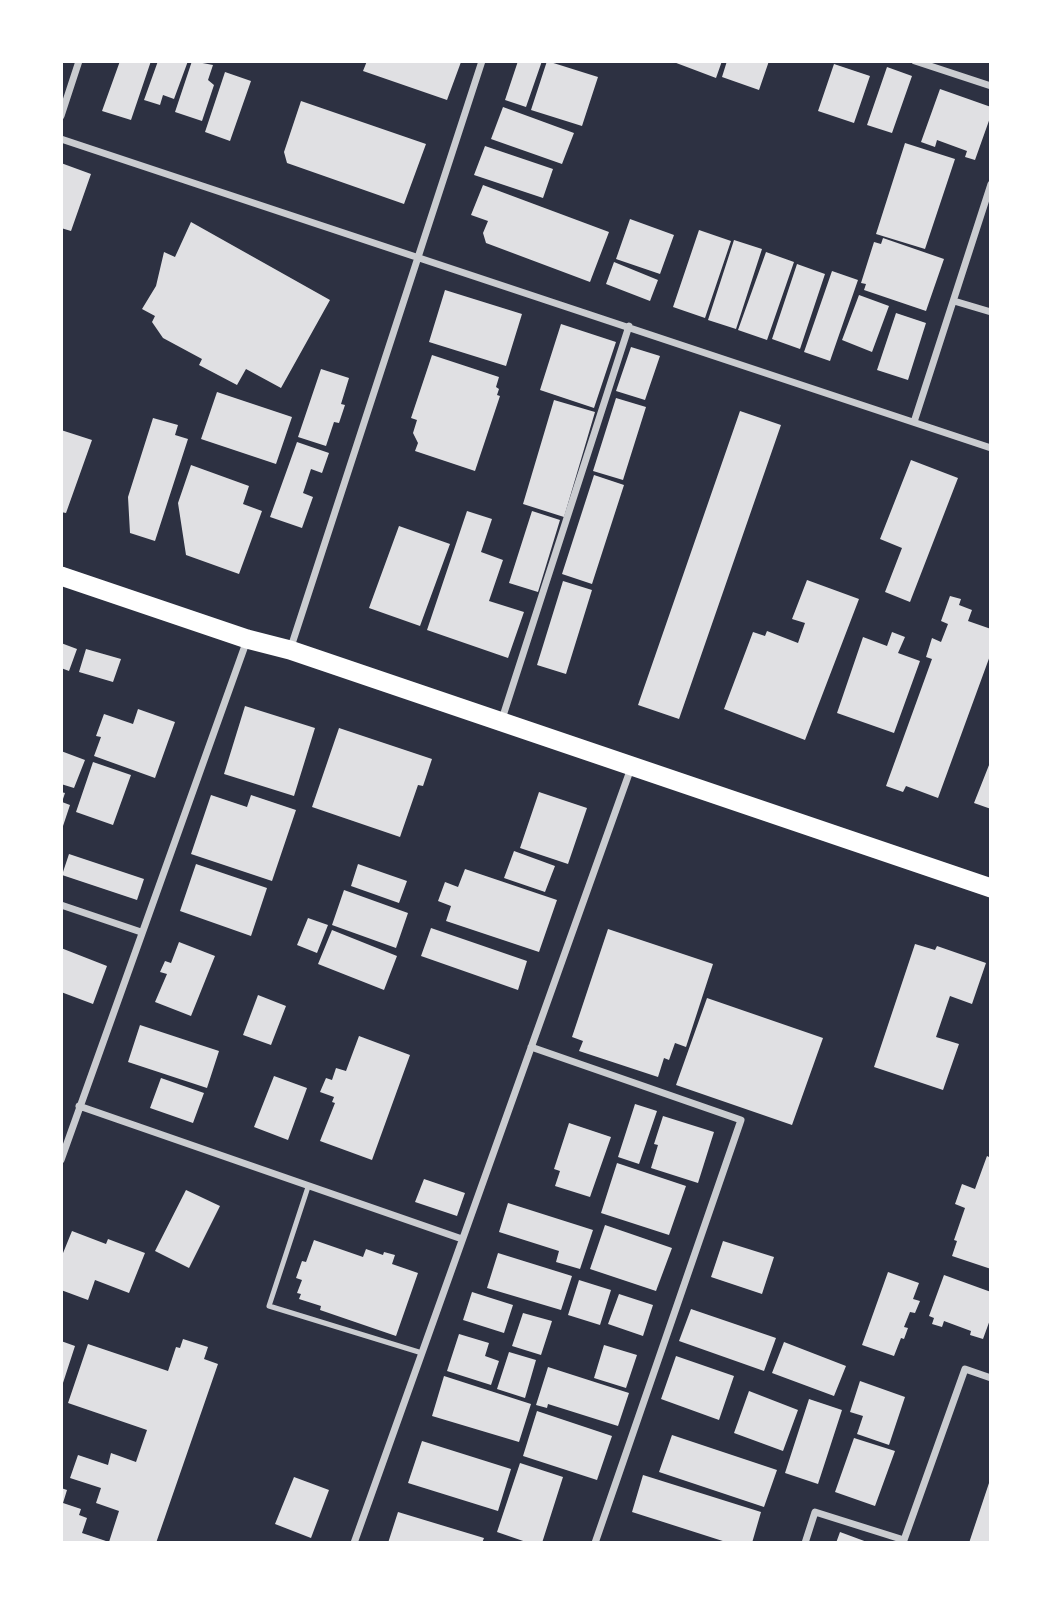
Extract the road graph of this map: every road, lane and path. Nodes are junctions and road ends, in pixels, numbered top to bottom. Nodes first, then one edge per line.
1 (79, 61) edge
2 (482, 61) edge
3 (915, 61) edge
4 (991, 86) edge
5 (61, 116) edge
6 (61, 139) edge
7 (991, 184) edge
8 (988, 201) edge
9 (417, 256) junction
10 (954, 300) junction
11 (991, 312) edge
12 (629, 326) junction
13 (914, 422) junction
14 (991, 448) edge
15 (61, 576) edge
16 (247, 639) junction
17 (290, 650) junction
18 (501, 723) junction
19 (631, 767) junction
20 (991, 888) edge
21 (61, 905) edge
22 (141, 932) junction
23 (531, 1047) junction
24 (79, 1106) junction
25 (61, 1160) edge
26 (307, 1187) junction
27 (462, 1239) junction
28 (422, 1353) junction
29 (991, 1378) edge
30 (354, 1543) edge
31 (595, 1543) edge
32 (805, 1543) edge

1 - 5 street
2 - 9 street
3 - 4 street
6 - 9 street
7 - 8 street
8 - 10 street
9 - 12 street
9 - 17 street
10 - 11 street
10 - 13 street
12 - 13 street
12 - 18 street
13 - 14 street
15 - 16 highway
16 - 17 highway
16 - 22 street
17 - 18 highway
18 - 19 highway
19 - 20 highway
19 - 23 street
21 - 22 street
22 - 24 street
23 - 27 street
23 - 31 street
24 - 25 street
24 - 26 street
26 - 27 street
26 - 28 lane
27 - 28 street
28 - 30 street
29 - 32 street

